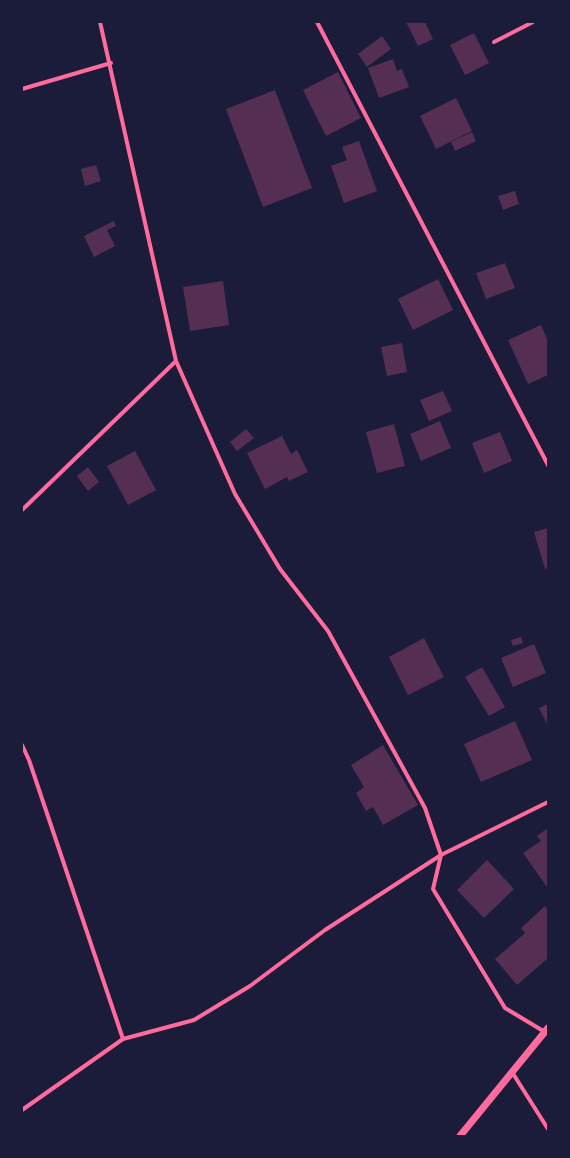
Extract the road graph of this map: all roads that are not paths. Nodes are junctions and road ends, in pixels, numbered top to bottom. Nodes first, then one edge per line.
1 (100, 22) edge
2 (317, 22) edge
3 (532, 22) edge
4 (494, 42) dead end
5 (111, 63) junction
6 (22, 89) edge
7 (176, 361) junction
8 (548, 465) edge
9 (22, 510) edge
10 (22, 746) edge
11 (548, 802) edge
12 (441, 855) junction
13 (547, 1030) edge
14 (124, 1039) junction
15 (512, 1072) junction
16 (22, 1110) edge
17 (548, 1129) edge
18 (460, 1136) edge

1 - 5 street
2 - 8 street
3 - 4 street
5 - 6 street
5 - 7 street
7 - 9 street
7 - 12 street
10 - 14 street
11 - 12 street
12 - 13 street
12 - 14 street
13 - 15 street
14 - 16 street
15 - 17 street
15 - 18 street

